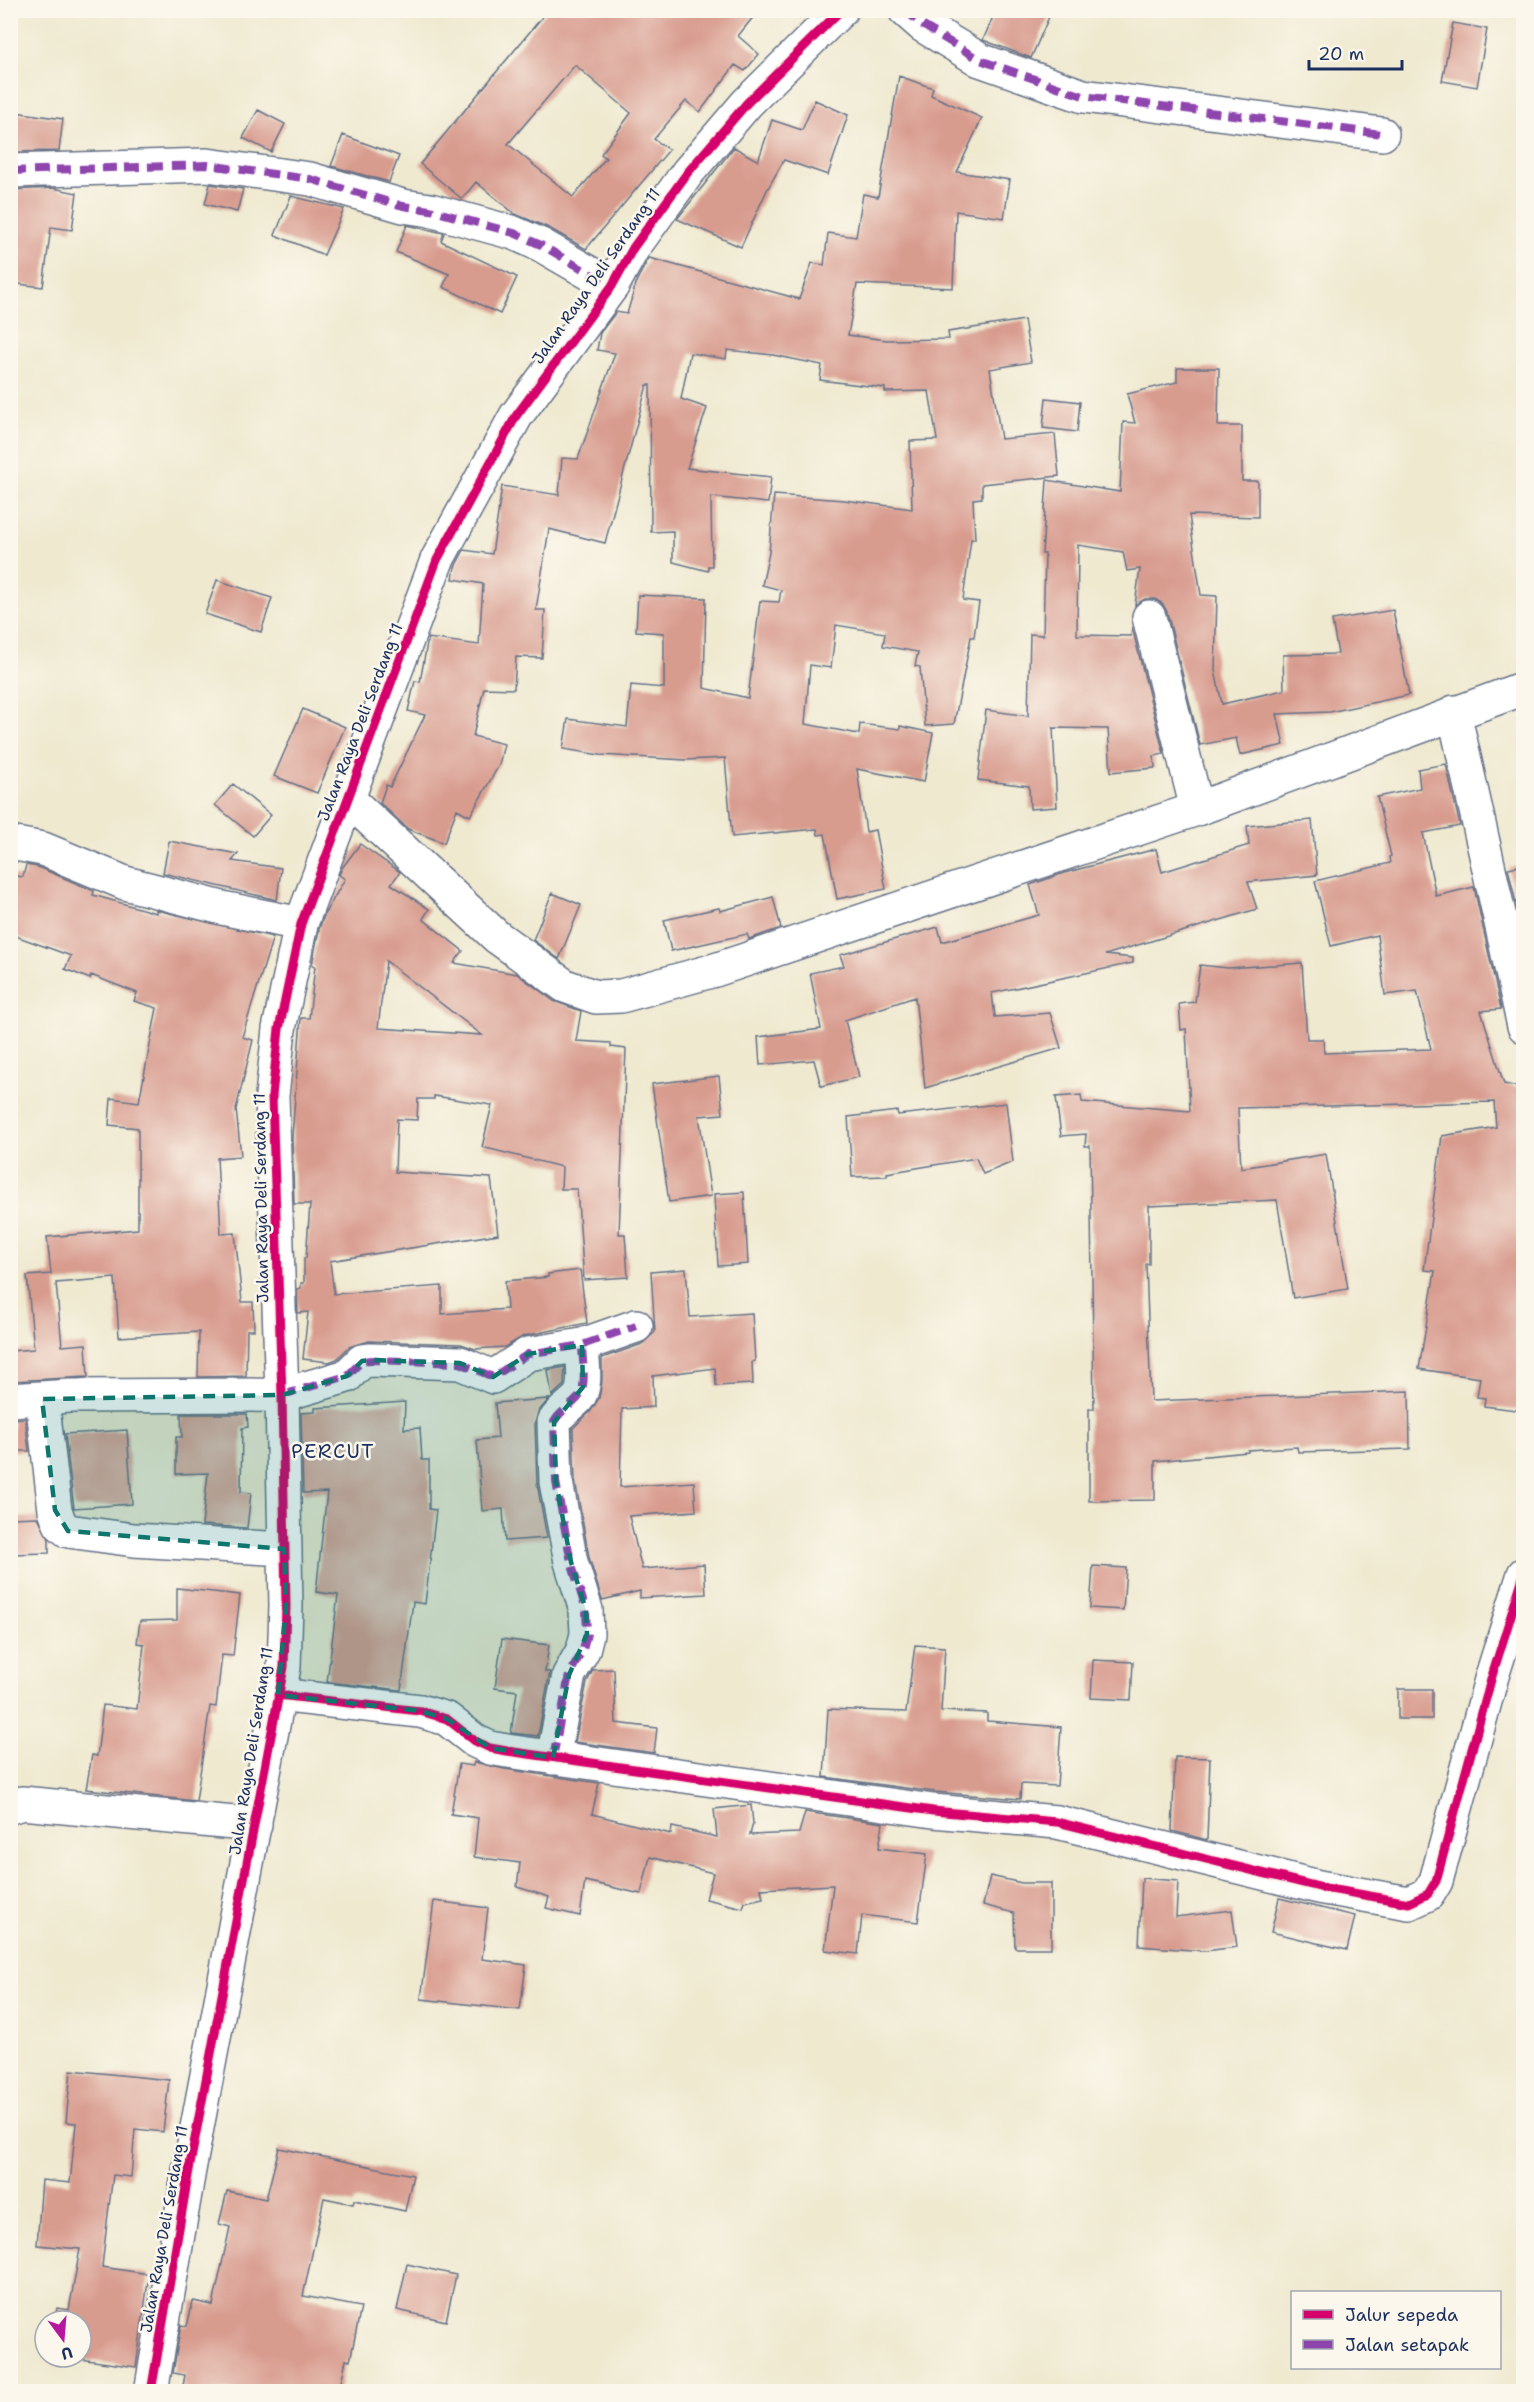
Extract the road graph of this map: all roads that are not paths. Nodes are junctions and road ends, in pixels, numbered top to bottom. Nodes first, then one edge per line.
1 (841, 10) edge
2 (905, 10) edge
3 (1382, 134) dead end
4 (10, 171) edge
5 (612, 286) junction
6 (1149, 617) dead end
7 (1524, 688) edge
8 (1454, 712) junction
9 (347, 798) junction
10 (1197, 809) junction
11 (10, 843) edge
12 (301, 924) junction
13 (1524, 1026) edge
14 (636, 1326) dead end
15 (582, 1345) junction
16 (282, 1395) junction
17 (26, 1400) edge
18 (284, 1549) junction
19 (1524, 1574) edge
20 (278, 1695) junction
21 (553, 1758) junction
22 (10, 1807) edge
23 (255, 1825) junction
24 (151, 2391) edge

1 - 5 street, Jalan Raya Deli Serdang 11
2 - 3 street
4 - 5 street
5 - 9 street, Jalan Raya Deli Serdang 11
6 - 10 street
7 - 8 street
8 - 10 street
8 - 13 street
9 - 10 street
9 - 12 street, Jalan Raya Deli Serdang 11
11 - 12 street
12 - 16 street, Jalan Raya Deli Serdang 11
14 - 15 street
15 - 16 street
15 - 21 street
16 - 17 street
16 - 18 street, Jalan Raya Deli Serdang 11
17 - 18 street
18 - 20 street, Jalan Raya Deli Serdang 11
19 - 21 street
20 - 21 street
20 - 23 street, Jalan Raya Deli Serdang 11
22 - 23 street
23 - 24 street, Jalan Raya Deli Serdang 11

